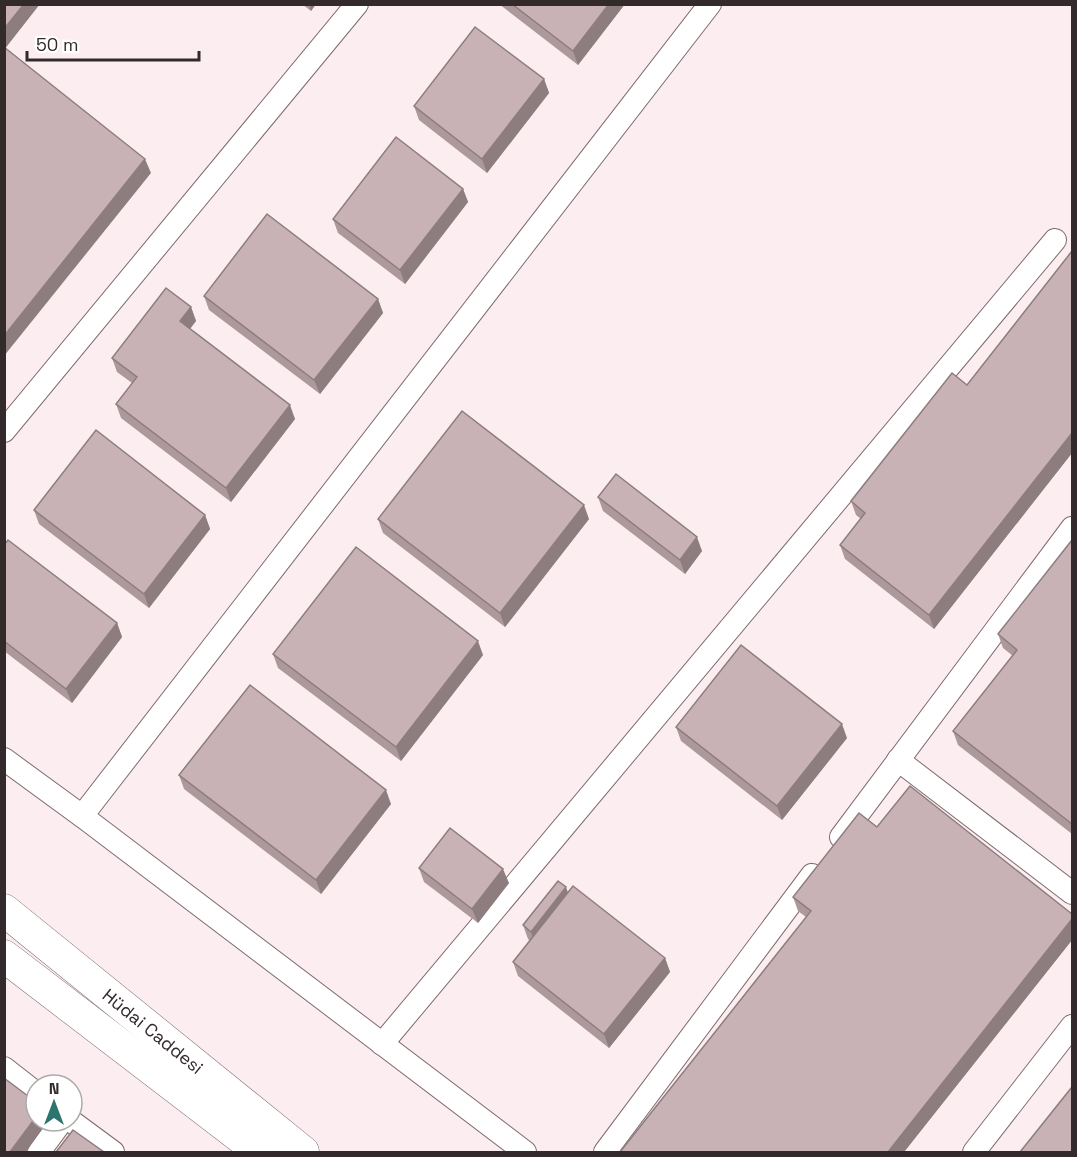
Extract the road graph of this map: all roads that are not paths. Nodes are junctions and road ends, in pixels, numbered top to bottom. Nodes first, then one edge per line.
1 (357, 4) edge
2 (710, 4) edge
3 (1055, 240) dead end
4 (4, 431) edge
5 (1072, 528) edge
6 (4, 759) edge
7 (898, 760) junction
8 (82, 816) junction
9 (1072, 893) edge
10 (4, 910) edge
11 (4, 956) edge
12 (1072, 1026) edge
13 (382, 1044) junction
14 (4, 1068) edge
15 (24, 1084) edge
16 (84, 1131) edge
17 (53, 1133) edge
18 (39, 1152) edge
19 (113, 1152) edge
20 (260, 1152) edge
21 (303, 1152) edge
22 (525, 1152) edge
23 (604, 1152) edge
24 (974, 1152) edge

1 - 4 street
2 - 8 street
3 - 13 street
5 - 7 street
6 - 8 street
7 - 9 street
7 - 23 street
8 - 13 street
10 - 21 street, Hüdai Caddesi
11 - 20 street, Hüdai Caddesi
12 - 24 street
13 - 22 street
14 - 15 street
16 - 19 street
17 - 18 street

